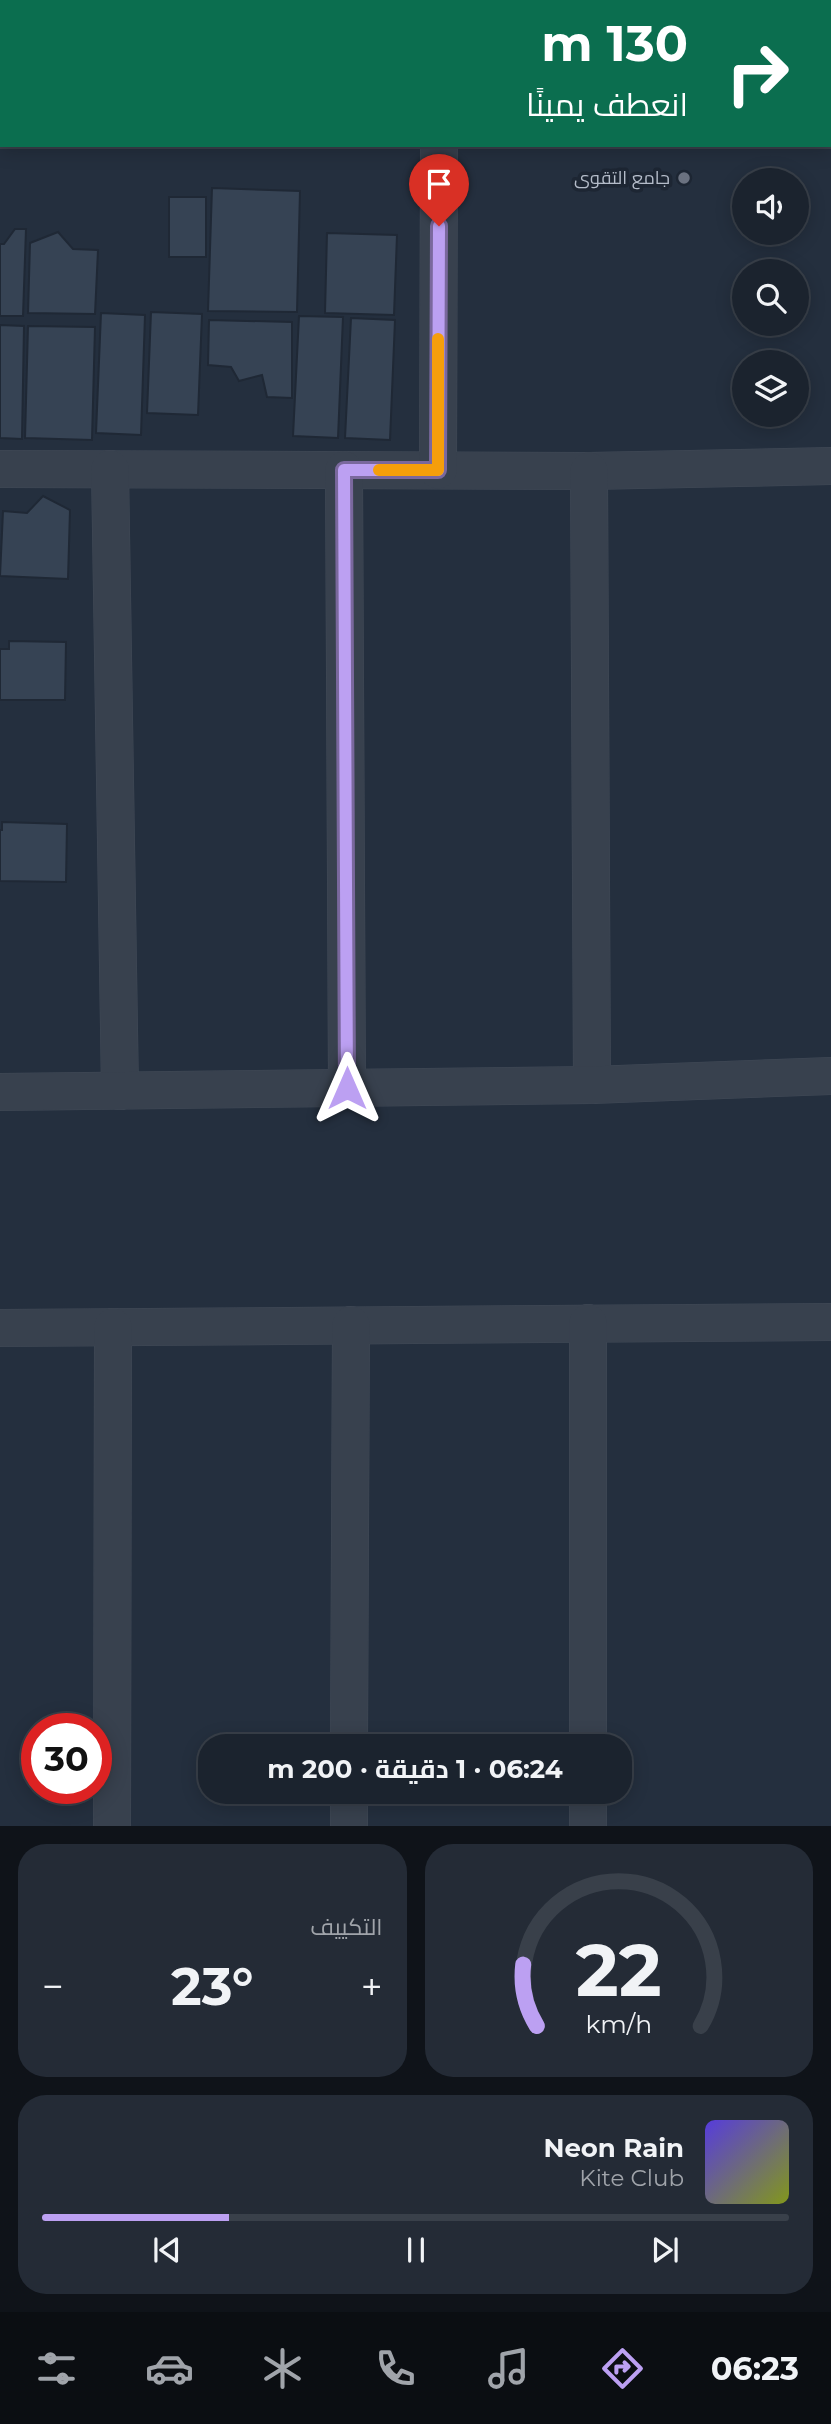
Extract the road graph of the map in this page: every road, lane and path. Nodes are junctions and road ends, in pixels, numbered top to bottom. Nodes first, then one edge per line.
1 (439, 147) edge
2 (831, 466) edge
3 (0, 469) edge
4 (110, 469) junction
5 (344, 470) junction
6 (438, 470) junction
7 (589, 471) junction
8 (831, 1076) edge
9 (592, 1085) junction
10 (347, 1088) junction
11 (120, 1091) junction
12 (0, 1092) edge
13 (831, 1322) edge
14 (588, 1323) junction
15 (351, 1325) junction
16 (113, 1327) junction
17 (0, 1328) edge
18 (349, 1734) edge
19 (588, 1734) edge
20 (349, 1804) edge
21 (588, 1804) edge
22 (112, 1825) edge
23 (349, 1825) edge
24 (588, 1825) edge

1 - 6 street
2 - 7 street
3 - 4 street
4 - 5 street
4 - 11 street
5 - 6 street
5 - 10 street
6 - 7 street
7 - 9 street
8 - 9 street
9 - 10 street
10 - 11 street
11 - 12 street
13 - 14 street
14 - 15 street
14 - 19 street
15 - 16 street
15 - 18 street
16 - 17 street
16 - 22 street
20 - 23 street
21 - 24 street

